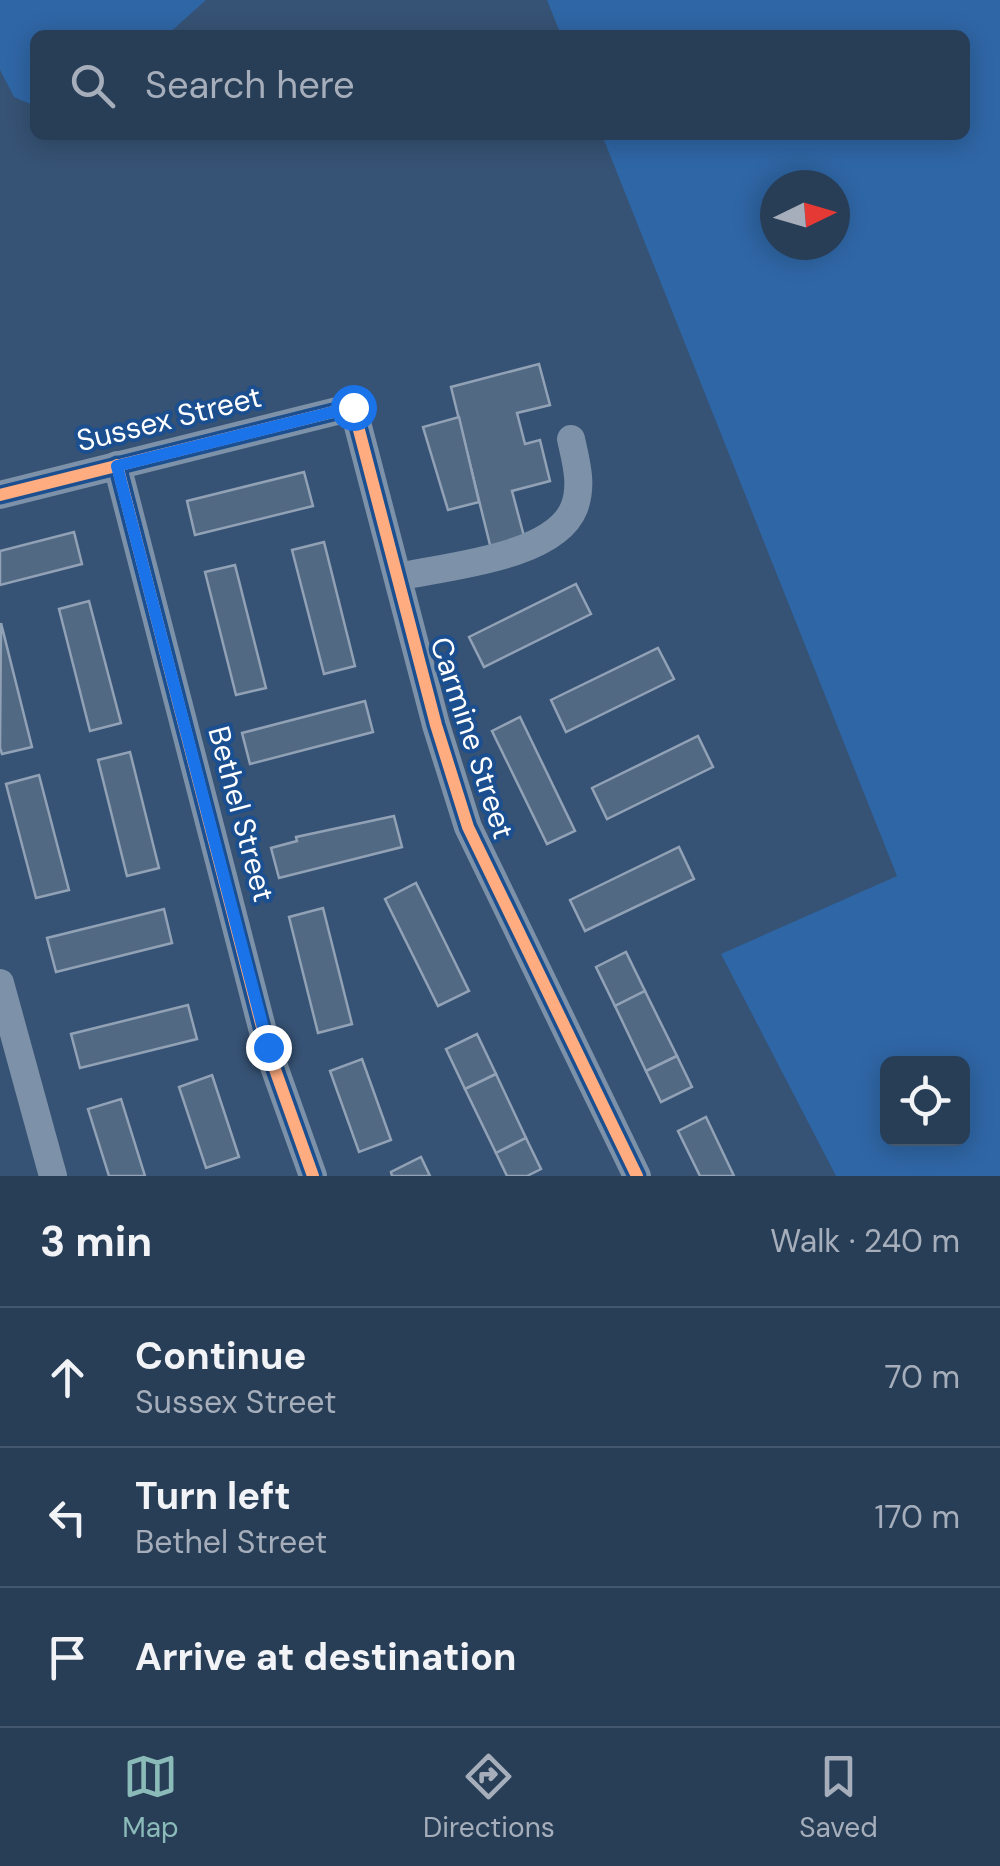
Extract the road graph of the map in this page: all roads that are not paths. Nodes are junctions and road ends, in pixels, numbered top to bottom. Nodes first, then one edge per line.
1 (353, 407) joint
2 (572, 438) dead end
3 (117, 466) junction
4 (0, 495) edge
5 (398, 577) junction
6 (0, 983) edge
7 (53, 1176) edge
8 (313, 1176) edge
9 (637, 1176) edge

1 - 3 street, Sussex Street
1 - 5 street, Carmine Street
2 - 5 street
3 - 4 street, Sussex Street
3 - 8 street, Bethel Street
5 - 9 street, Carmine Street
6 - 7 street

